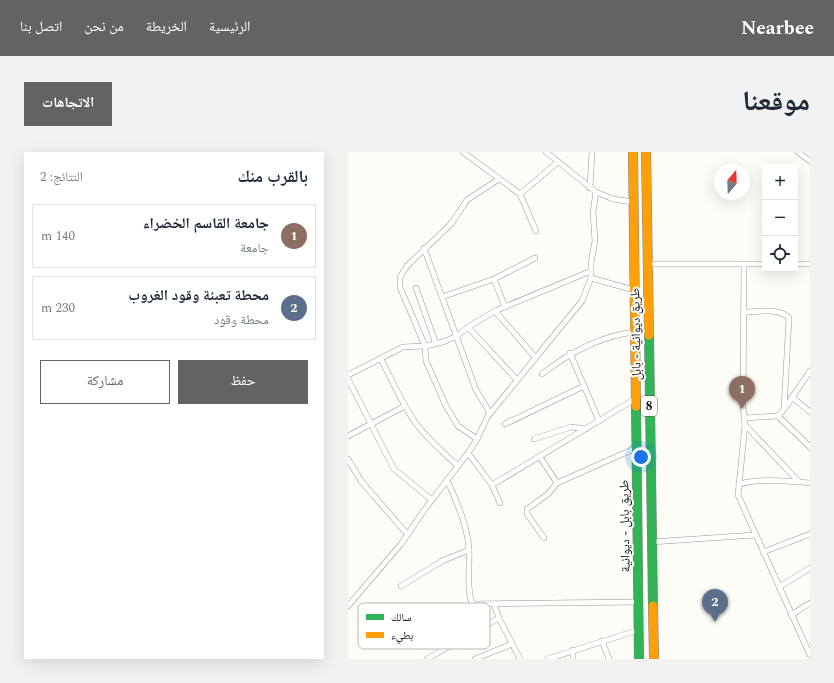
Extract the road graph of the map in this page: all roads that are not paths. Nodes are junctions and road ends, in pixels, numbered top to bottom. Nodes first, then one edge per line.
1 (463, 152) edge
2 (546, 152) edge
3 (592, 152) edge
4 (632, 152) edge
5 (646, 152) edge
6 (798, 152) edge
7 (810, 161) edge
8 (558, 162) junction
9 (499, 179) junction
10 (590, 188) junction
11 (596, 192) junction
12 (520, 194) junction
13 (633, 202) junction
14 (536, 231) dead end
15 (424, 248) junction
16 (535, 258) dead end
17 (634, 263) junction
18 (647, 263) junction
19 (744, 264) junction
20 (762, 264) edge
21 (798, 264) edge
22 (810, 264) edge
23 (591, 271) junction
24 (591, 278) junction
25 (494, 279) junction
26 (416, 288) dead end
27 (634, 290) junction
28 (442, 297) junction
29 (505, 307) junction
30 (495, 311) junction
31 (744, 312) junction
32 (468, 327) junction
33 (635, 332) junction
34 (457, 336) junction
35 (436, 344) junction
36 (425, 346) junction
37 (570, 353) junction
38 (535, 357) junction
39 (381, 358) junction
40 (810, 372) edge
41 (542, 374) dead end
42 (348, 375) edge
43 (348, 379) edge
44 (517, 380) junction
45 (584, 386) junction
46 (792, 397) junction
47 (635, 399) junction
48 (405, 406) junction
49 (784, 409) junction
50 (810, 412) edge
51 (490, 413) junction
52 (778, 416) junction
53 (745, 418) junction
54 (599, 421) junction
55 (504, 424) dead end
56 (371, 425) junction
57 (745, 425) junction
58 (586, 429) junction
59 (348, 436) edge
60 (478, 439) junction
61 (534, 439) dead end
62 (810, 447) edge
63 (636, 448) junction
64 (468, 453) junction
65 (540, 457) junction
66 (348, 459) edge
67 (458, 466) junction
68 (447, 480) junction
69 (799, 482) junction
70 (557, 483) junction
71 (810, 483) edge
72 (739, 484) junction
73 (492, 485) junction
74 (636, 492) junction
75 (651, 493) junction
76 (432, 500) junction
77 (500, 503) dead end
78 (636, 509) junction
79 (651, 510) junction
80 (810, 534) edge
81 (408, 535) junction
82 (756, 535) junction
83 (544, 538) dead end
84 (651, 542) junction
85 (469, 550) junction
86 (763, 552) junction
87 (810, 568) edge
88 (401, 586) dead end
89 (779, 587) junction
90 (638, 602) junction
91 (472, 603) edge
92 (810, 603) edge
93 (490, 604) edge
94 (494, 604) junction
95 (348, 606) edge
96 (791, 615) junction
97 (499, 618) junction
98 (490, 623) edge
99 (638, 630) junction
100 (602, 641) junction
101 (512, 644) junction
102 (445, 649) edge
103 (573, 650) junction
104 (810, 655) edge
105 (427, 659) edge
106 (475, 659) edge
107 (520, 659) edge
108 (548, 659) edge
109 (573, 659) edge
110 (609, 659) edge
111 (639, 659) edge
112 (654, 659) edge

1 - 9 street
2 - 8 street
3 - 10 street
4 - 13 highway, طريق بابل - ديوانية / 8
5 - 18 highway, طريق ديوانية - بابل / 8
6 - 7 street
8 - 10 street
8 - 12 street
9 - 12 street
9 - 15 street
10 - 11 street
11 - 13 street
11 - 23 street
12 - 14 street
13 - 17 highway, طريق بابل - ديوانية / 8
15 - 28 street
15 - 36 street
16 - 25 street
17 - 18 highway
17 - 27 highway, طريق بابل - ديوانية / 8
18 - 19 street
18 - 75 highway, طريق ديوانية - بابل / 8
19 - 20 street
19 - 31 street
21 - 22 street
23 - 24 street
23 - 29 street
24 - 27 street
24 - 38 street
25 - 28 street
25 - 29 street
26 - 35 street
27 - 33 highway, طريق بابل - ديوانية / 8
28 - 34 street
29 - 30 street
30 - 32 street
30 - 38 street
31 - 49 street
31 - 53 street
32 - 34 street
32 - 44 street
33 - 37 street
33 - 47 highway, طريق بابل - ديوانية / 8
34 - 35 street
34 - 51 street
35 - 36 street
36 - 39 street
36 - 60 street
37 - 41 street
37 - 45 street
38 - 44 street
39 - 42 street
39 - 48 street
40 - 46 street
43 - 56 street
44 - 51 street
45 - 54 street
45 - 55 street
46 - 49 street
46 - 50 street
47 - 54 street
47 - 63 highway, طريق بابل - ديوانية / 8
48 - 56 street
48 - 67 street
49 - 52 street
51 - 60 street
52 - 53 street
52 - 62 street
53 - 57 street
54 - 58 street
56 - 59 street
56 - 76 street
57 - 69 street
57 - 72 street
58 - 61 street
58 - 65 street
60 - 64 street
63 - 70 street
63 - 74 highway, طريق بابل - ديوانية / 8
64 - 67 street
64 - 73 street
65 - 70 street
65 - 73 street
66 - 81 street
67 - 68 street
68 - 76 street
68 - 85 street
69 - 71 street
69 - 72 street
70 - 83 street
72 - 82 street
73 - 77 street
74 - 75 highway
74 - 78 highway, طريق بابل - ديوانية / 8
75 - 79 highway, طريق ديوانية - بابل / 8
76 - 81 street
78 - 79 highway
78 - 90 highway, طريق بابل - ديوانية / 8
79 - 84 highway, طريق ديوانية - بابل / 8
80 - 86 street
81 - 95 street
82 - 84 street
82 - 86 street
84 - 112 highway, طريق ديوانية - بابل / 8
85 - 88 street
85 - 91 street
86 - 89 street
87 - 89 street
89 - 96 street
90 - 94 street
90 - 99 highway, طريق بابل - ديوانية / 8
92 - 96 street
93 - 94 street
94 - 97 street
96 - 104 street
97 - 98 street
97 - 101 street
99 - 100 street
99 - 111 highway, طريق بابل - ديوانية / 8
100 - 103 street
100 - 110 street
101 - 106 street
101 - 107 street
102 - 105 street
103 - 108 street
103 - 109 street
111 - 112 highway

